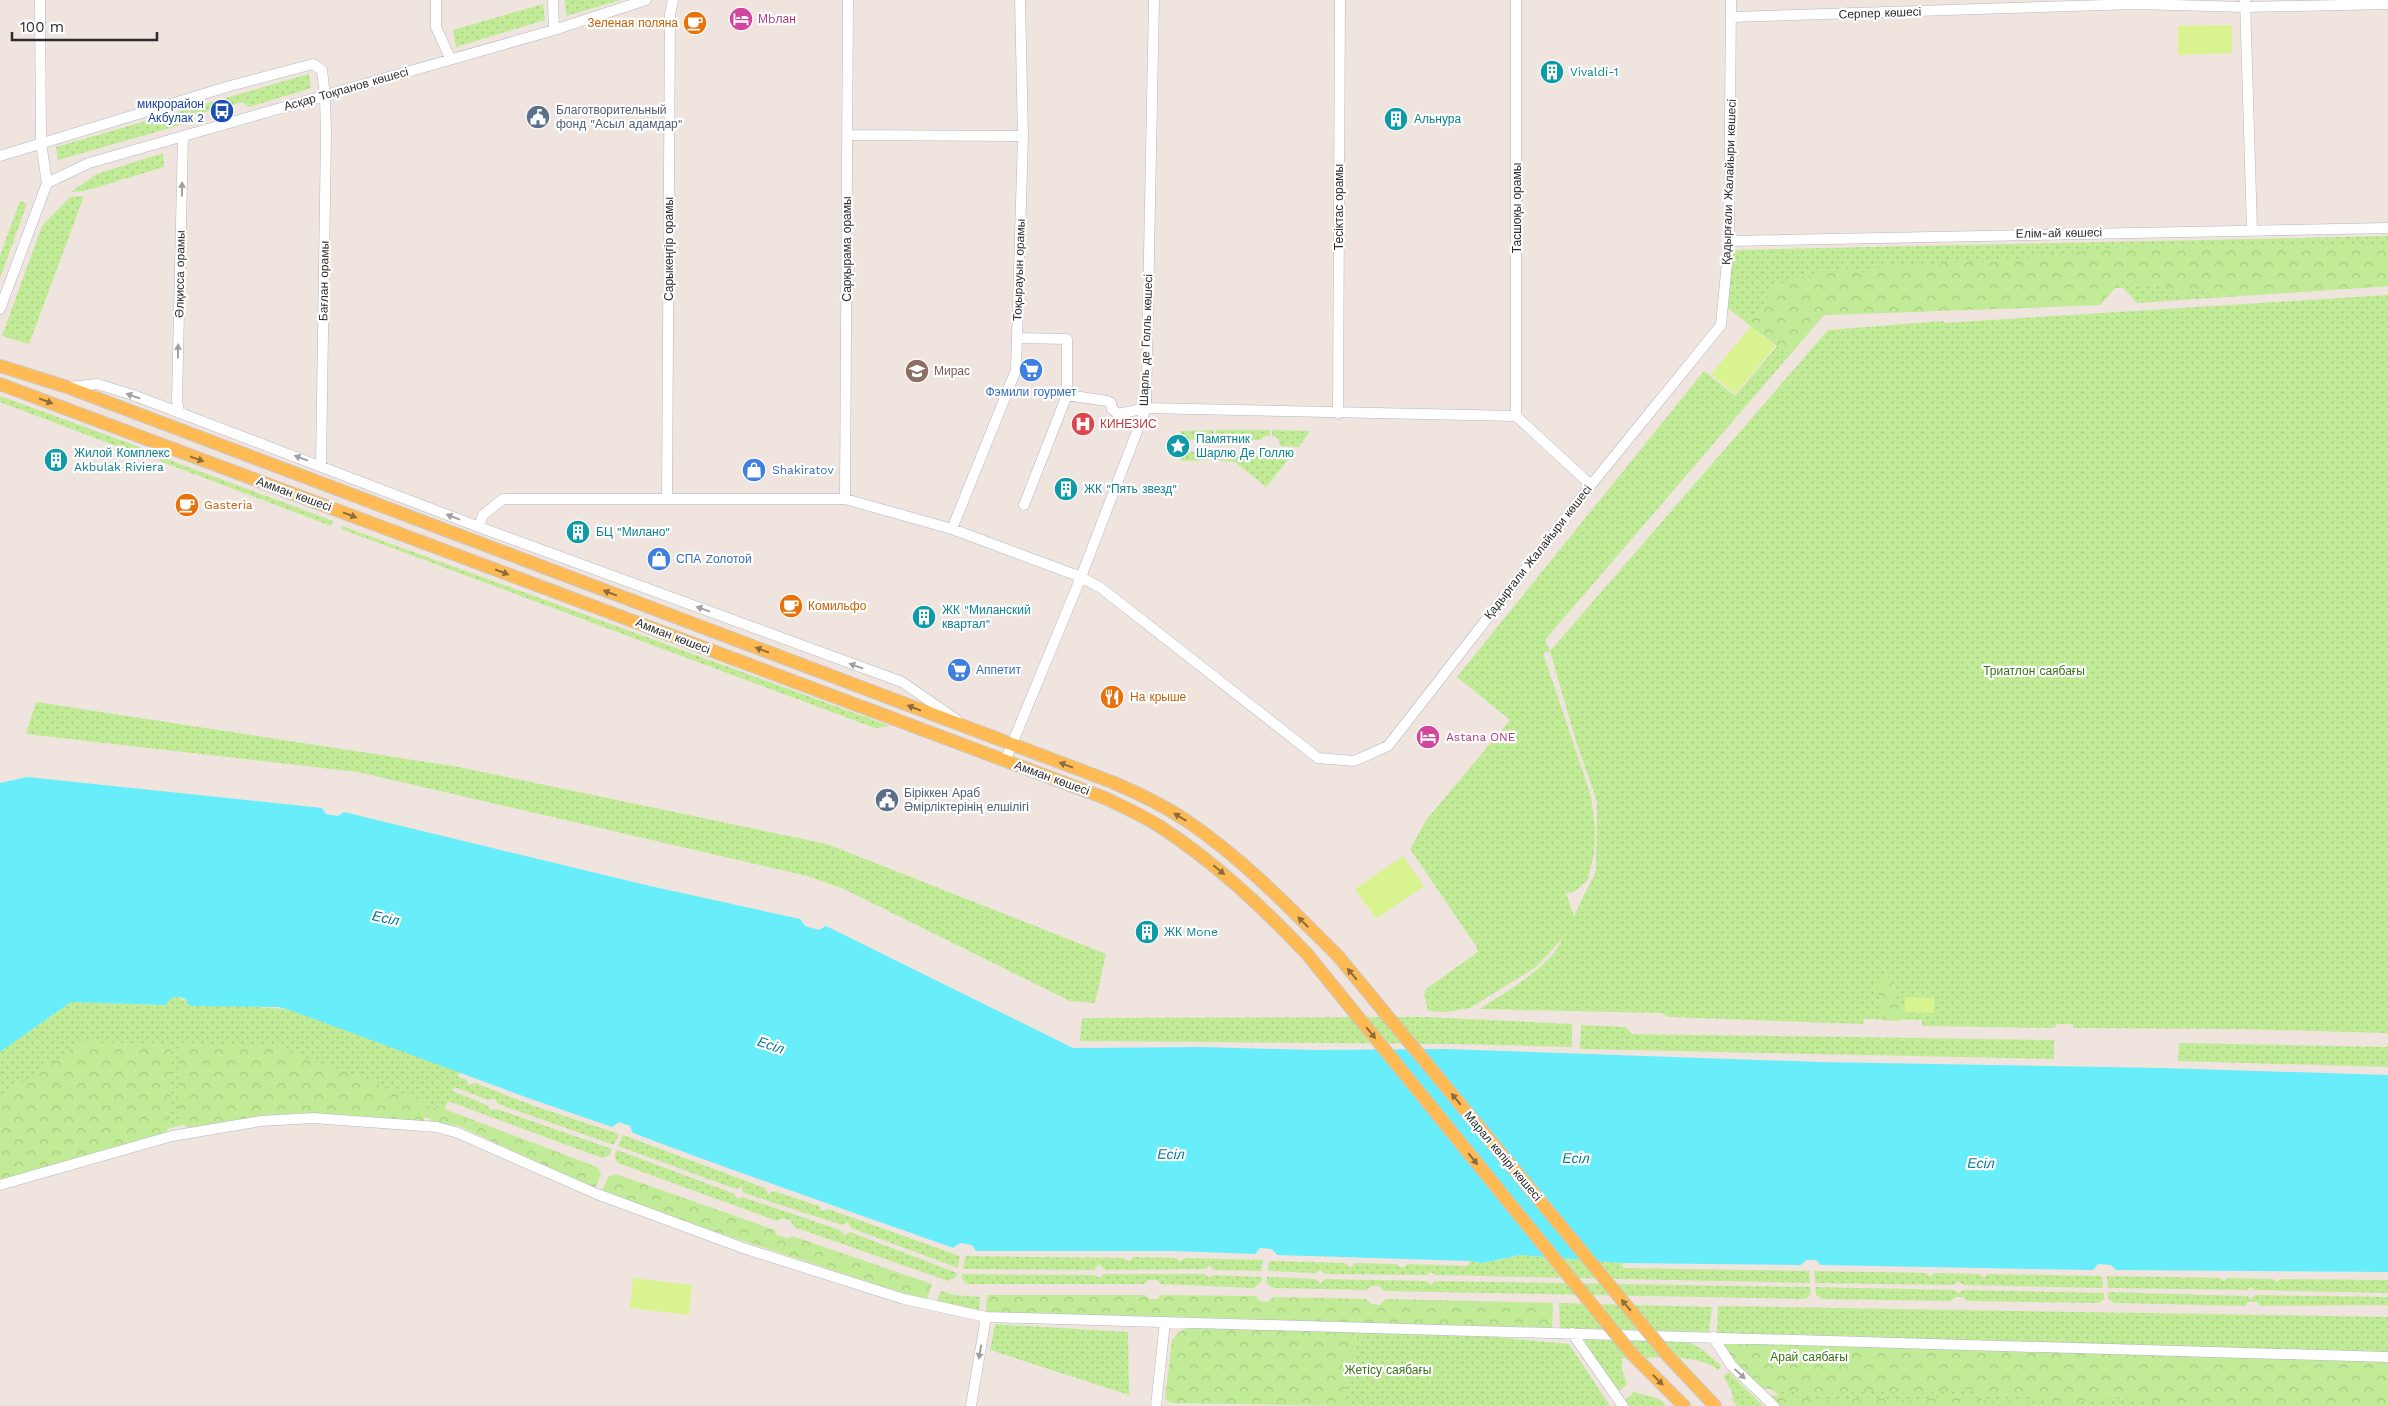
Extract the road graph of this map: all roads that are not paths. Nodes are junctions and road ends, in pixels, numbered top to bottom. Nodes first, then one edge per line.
1 (40, 0) edge
2 (436, 0) edge
3 (553, 0) edge
4 (646, 0) edge
5 (673, 0) edge
6 (848, 0) edge
7 (1020, 0) edge
8 (1154, 0) edge
9 (1340, 0) edge
10 (1516, 0) edge
11 (1732, 0) edge
12 (2245, 4) edge
13 (2388, 4) edge
14 (1732, 18) junction
15 (554, 30) junction
16 (450, 58) junction
17 (325, 96) junction
18 (847, 135) junction
19 (183, 136) junction
20 (1023, 136) junction
21 (40, 143) junction
22 (0, 156) edge
23 (47, 183) junction
24 (2388, 228) edge
25 (2252, 230) junction
26 (1729, 241) junction
27 (0, 309) edge
28 (1017, 338) junction
29 (0, 366) edge
30 (0, 384) edge
31 (67, 387) junction
32 (1067, 395) junction
33 (1146, 408) junction
34 (179, 413) junction
35 (1338, 414) junction
36 (1516, 416) junction
37 (321, 466) junction
38 (1591, 485) junction
39 (667, 498) junction
40 (845, 499) junction
41 (1024, 505) dead end
42 (479, 527) junction
43 (952, 528) junction
44 (1081, 577) junction
45 (970, 729) junction
46 (1013, 744) junction
47 (1005, 761) junction
48 (1307, 954) joint
49 (1338, 956) joint
50 (0, 1185) edge
51 (986, 1317) junction
52 (1165, 1322) junction
53 (1572, 1333) junction
54 (1713, 1337) junction
55 (2388, 1357) edge
56 (971, 1406) edge
57 (1156, 1406) edge
58 (1623, 1406) edge
59 (1684, 1406) edge
60 (1715, 1406) edge
61 (1774, 1406) edge

1 - 21 street
2 - 16 street
3 - 15 street
4 - 15 street, Асқар Тоқпанов көшесі
5 - 39 street, Сарыкеңгір орамы
6 - 18 street, Сарқырама орамы
7 - 20 street, Тоқырауын орамы
8 - 33 street, Шарль де Голль көшесі
9 - 35 street, Тесіктас орамы
10 - 36 street, Тасшоқы орамы
11 - 14 street, Қадырғали Жалайыри көшесі
12 - 13 street, Серпер көшесі
12 - 14 street, Серпер көшесі
12 - 25 street
14 - 26 street, Қадырғали Жалайыри көшесі
15 - 16 street, Асқар Тоқпанов көшесі
16 - 17 street, Асқар Тоқпанов көшесі
17 - 19 street, Асқар Тоқпанов көшесі
17 - 21 street, Бағлан орамы
17 - 37 street, Бағлан орамы
18 - 20 street
18 - 40 street, Сарқырама орамы
19 - 23 street, Асқар Тоқпанов көшесі
34 -> 19 street, Әлқисса орамы
20 - 28 street, Тоқырауын орамы
21 - 22 street
21 - 23 street
23 - 27 street
24 - 25 street, Елім-ай көшесі
25 - 26 street, Елім-ай көшесі
26 - 38 street, Қадырғали Жалайыри көшесі
28 - 32 street
28 - 43 street, Тоқырауын орамы
29 - 31 main road, Амман көшесі
30 -> 47 main road, Амман көшесі
34 -> 31 street, Амман көшесі
45 -> 31 main road, Амман көшесі
32 - 33 street
32 - 41 street
33 - 35 street
33 - 44 street, Шарль де Голль көшесі
37 -> 34 street, Амман көшесі
35 - 36 street
36 - 38 street
42 -> 37 street, Амман көшесі
38 - 44 street, Қадырғали Жалайыри көшесі
39 - 40 street, Қадырғали Жалайыри көшесі
39 - 42 street, Қадырғали Жалайыри көшесі
40 - 43 street, Қадырғали Жалайыри көшесі
45 -> 42 street, Амман көшесі
43 - 44 street, Қадырғали Жалайыри көшесі
44 - 46 street, Шарль де Голль көшесі
45 - 46 main road, Амман көшесі
46 - 47 street, Шарль де Голль көшесі
49 -> 46 main road, Амман көшесі
47 -> 48 main road, Амман көшесі
48 -> 59 main road, Марал көпірі көшесі, bridge
60 -> 49 main road, Марал көпірі көшесі, bridge
50 - 51 street
51 - 52 street
51 -> 56 street
52 - 53 street
52 - 57 street
53 - 54 street
53 - 58 street
54 - 55 street
54 -> 61 street

